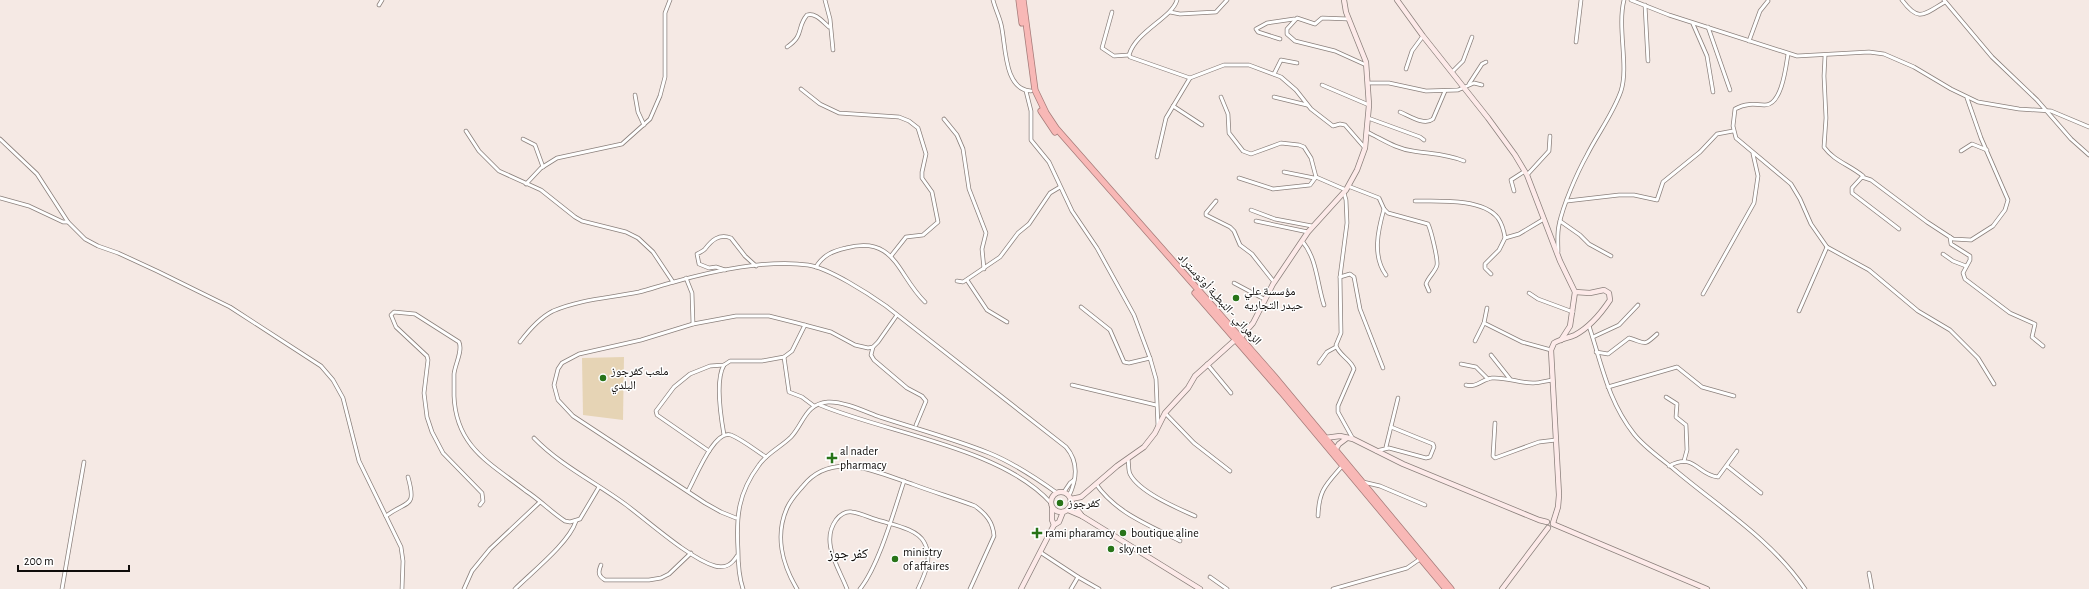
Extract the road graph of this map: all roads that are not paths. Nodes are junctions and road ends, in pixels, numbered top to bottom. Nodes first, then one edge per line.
1 (382, 0) edge
2 (670, 0) edge
3 (824, 0) edge
4 (993, 0) edge
5 (1019, 0) edge
6 (1023, 0) edge
7 (1178, 0) edge
8 (1227, 0) edge
9 (1344, 0) edge
10 (1397, 0) edge
11 (1581, 0) edge
12 (1624, 0) edge
13 (1631, 0) edge
14 (1902, 0) edge
15 (1768, 1) edge
16 (1945, 1) edge
17 (379, 5) dead end
18 (1645, 5) junction
19 (1112, 12) dead end
20 (1170, 12) junction
21 (1294, 19) junction
22 (1348, 19) junction
23 (1690, 21) junction
24 (829, 27) junction
25 (1708, 27) junction
26 (1423, 36) junction
27 (1472, 37) dead end
28 (1280, 38) dead end
29 (1749, 41) junction
30 (1576, 42) dead end
31 (787, 47) dead end
32 (833, 50) dead end
33 (1788, 54) junction
34 (1129, 56) junction
35 (1825, 56) junction
36 (1648, 60) dead end
37 (1486, 62) dead end
38 (1297, 63) dead end
39 (1367, 66) junction
40 (1406, 69) dead end
41 (1452, 72) junction
42 (1274, 74) junction
43 (1190, 78) junction
44 (1368, 83) junction
45 (1469, 84) junction
46 (1322, 85) dead end
47 (1482, 85) dead end
48 (1465, 88) junction
49 (801, 89) dead end
50 (1730, 90) dead end
51 (1029, 91) junction
52 (1445, 91) junction
53 (1713, 92) dead end
54 (635, 95) dead end
55 (1221, 97) dead end
56 (1274, 97) dead end
57 (1968, 98) junction
58 (1307, 105) junction
59 (1173, 106) junction
60 (1369, 106) junction
61 (2045, 110) junction
62 (1400, 112) dead end
63 (1368, 118) junction
64 (944, 119) dead end
65 (644, 125) junction
66 (1202, 125) dead end
67 (2089, 127) edge
68 (466, 131) dead end
69 (1733, 131) junction
70 (1367, 132) junction
71 (1550, 136) dead end
72 (523, 138) dead end
73 (0, 139) edge
74 (1424, 140) dead end
75 (1365, 148) junction
76 (1961, 150) dead end
77 (1987, 150) junction
78 (1753, 154) junction
79 (2089, 155) edge
80 (1157, 157) dead end
81 (1464, 161) dead end
82 (543, 167) junction
83 (1284, 172) dead end
84 (1526, 173) junction
85 (1863, 176) junction
86 (1315, 177) junction
87 (1239, 178) dead end
88 (526, 184) junction
89 (1060, 187) junction
90 (1346, 190) junction
91 (1514, 191) dead end
92 (0, 198) edge
93 (1216, 201) dead end
94 (1415, 201) dead end
95 (1567, 201) junction
96 (1384, 209) junction
97 (1251, 210) dead end
98 (1544, 218) junction
99 (1256, 221) dead end
100 (1560, 221) junction
101 (68, 222) junction
102 (1312, 226) junction
103 (1899, 229) dead end
104 (1308, 232) junction
105 (1950, 237) junction
106 (1506, 238) junction
107 (1302, 240) junction
108 (1827, 247) junction
109 (1558, 254) junction
110 (1943, 254) dead end
111 (891, 256) junction
112 (1611, 256) dead end
113 (756, 266) junction
114 (1966, 266) junction
115 (816, 267) junction
116 (984, 268) junction
117 (725, 270) junction
118 (1491, 274) dead end
119 (1386, 275) dead end
120 (1340, 277) junction
121 (686, 278) junction
122 (966, 280) junction
123 (957, 281) dead end
124 (674, 282) junction
125 (1274, 282) junction
126 (1234, 283) dead end
127 (1429, 292) dead end
128 (1575, 292) junction
129 (1529, 293) dead end
130 (1703, 294) dead end
131 (1264, 299) junction
132 (925, 302) dead end
133 (1324, 305) dead end
134 (1638, 305) dead end
135 (1081, 307) dead end
136 (1487, 308) dead end
137 (1799, 311) dead end
138 (1573, 312) junction
139 (897, 315) junction
140 (1007, 322) dead end
141 (1484, 323) junction
142 (692, 324) junction
143 (805, 325) junction
144 (1589, 326) junction
145 (1657, 334) dead end
146 (1593, 338) junction
147 (1238, 339) junction
148 (1561, 340) junction
149 (1475, 341) dead end
150 (520, 342) dead end
151 (2043, 346) dead end
152 (873, 347) junction
153 (1336, 347) junction
154 (1550, 350) junction
155 (1596, 352) junction
156 (1491, 355) dead end
157 (784, 357) junction
158 (1150, 358) junction
159 (1319, 362) dead end
160 (1207, 364) junction
161 (1461, 364) dead end
162 (724, 365) junction
163 (1383, 368) dead end
164 (1488, 379) junction
165 (1510, 379) junction
166 (1552, 380) junction
167 (1994, 384) dead end
168 (1072, 385) dead end
169 (1466, 385) dead end
170 (1608, 387) junction
171 (1231, 392) dead end
172 (1734, 396) dead end
173 (1666, 397) dead end
174 (1398, 398) dead end
175 (1292, 402) junction
176 (820, 405) junction
177 (1156, 405) junction
178 (814, 406) junction
179 (1165, 413) junction
180 (1495, 423) dead end
181 (916, 426) dead end
182 (1158, 427) junction
183 (1391, 427) junction
184 (724, 435) junction
185 (534, 438) dead end
186 (1325, 438) junction
187 (1347, 438) junction
188 (1353, 439) junction
189 (1556, 440) junction
190 (969, 446) junction
191 (1386, 447) junction
192 (1336, 450) junction
193 (709, 451) junction
194 (1376, 451) junction
195 (1737, 452) dead end
196 (966, 453) junction
197 (766, 457) junction
198 (1128, 458) junction
199 (1684, 461) junction
200 (84, 462) dead end
201 (1343, 466) junction
202 (1669, 466) junction
203 (1727, 466) junction
204 (1230, 471) dead end
205 (408, 477) dead end
206 (1074, 480) junction
207 (904, 481) junction
208 (1363, 482) junction
209 (1096, 484) junction
210 (599, 487) junction
211 (688, 491) junction
212 (1064, 492) junction
213 (1057, 493) junction
214 (1762, 493) dead end
215 (1070, 499) junction
216 (540, 502) junction
217 (1425, 505) dead end
218 (480, 506) dead end
219 (1052, 506) junction
220 (1068, 510) junction
221 (1063, 512) junction
222 (386, 516) junction
223 (1082, 516) junction
224 (1195, 516) dead end
225 (1318, 516) dead end
226 (736, 518) junction
227 (576, 521) junction
228 (890, 524) junction
229 (1054, 525) junction
230 (1549, 525) junction
231 (1180, 541) dead end
232 (1040, 552) junction
233 (691, 553) junction
234 (738, 555) junction
235 (1420, 559) junction
236 (601, 565) dead end
237 (1869, 573) dead end
238 (1078, 577) junction
239 (1210, 577) dead end
240 (1507, 583) junction
241 (1696, 587) edge
242 (62, 589) edge
243 (402, 589) edge
244 (464, 589) edge
245 (515, 589) edge
246 (744, 589) edge
247 (797, 589) edge
248 (847, 589) edge
249 (860, 589) edge
250 (918, 589) edge
251 (970, 589) edge
252 (1021, 589) edge
253 (1071, 589) edge
254 (1100, 589) edge
255 (1200, 589) edge
256 (1227, 589) edge
257 (1333, 589) edge
258 (1446, 589) edge
259 (1451, 589) edge
260 (1502, 589) edge
261 (1507, 589) edge
262 (1707, 589) edge
263 (1804, 589) edge
264 (1872, 589) edge

1 - 17 street
2 - 65 street
3 - 24 street
4 - 51 street
5 - 51 highway, الزهراني - النبطية أوتوستراد
6 - 147 highway, الزهراني - النبطية أوتوستراد
7 - 20 street
8 - 20 street
9 - 22 street
10 - 26 street
11 - 30 street
12 - 95 street
13 - 18 street
14 - 16 street
15 - 29 street
16 - 61 street
18 - 23 street
18 - 36 street
19 - 34 street
20 - 34 street
21 - 22 street
21 - 28 street
21 - 39 street
22 - 39 street
23 - 25 street
23 - 53 street
24 - 31 street
24 - 32 street
25 - 29 street
25 - 50 street
26 - 40 street
26 - 41 street
27 - 41 street
29 - 33 street
33 - 35 street
33 - 69 street
34 - 43 street
35 - 57 street
35 - 85 street
37 - 45 street
38 - 42 street
39 - 44 street
41 - 48 street
42 - 43 street
42 - 58 street
43 - 59 street
44 - 52 street
44 - 60 street
45 - 47 street
45 - 48 street
46 - 60 street
48 - 52 street
48 - 84 street
49 - 111 street
51 - 89 street
51 - 147 highway, الزهراني - النبطية أوتوستراد
52 - 62 street
54 - 65 street
55 - 86 street
56 - 58 street
57 - 61 street
57 - 77 street
58 - 75 street
59 - 66 street
59 - 80 street
60 - 63 street
61 - 67 street
61 - 79 street
63 - 70 street
63 - 74 street
64 - 116 street
65 - 82 street
68 - 88 street
69 - 78 street
69 - 95 street
70 - 75 street
70 - 81 street
71 - 84 street
72 - 82 street
73 - 101 street
75 - 90 street
76 - 77 street
77 - 105 street
78 - 108 street
78 - 130 street
82 - 88 street
83 - 86 street
84 - 91 street
84 - 98 street
85 - 103 street
85 - 105 street
86 - 87 street
86 - 90 street
88 - 124 street
89 - 116 street
89 - 158 street
90 - 96 street
90 - 102 street
90 - 120 street
92 - 101 street
93 - 125 street
94 - 106 street
95 - 100 street
96 - 119 street
96 - 127 street
97 - 102 street
98 - 106 street
98 - 109 street
99 - 104 street
100 - 109 street
100 - 112 street
101 - 222 street
102 - 104 street
104 - 107 street
105 - 114 street
106 - 118 street
107 - 125 street
107 - 133 street
108 - 137 street
108 - 167 street
109 - 128 street
110 - 114 street
111 - 115 street
111 - 132 street
113 - 115 street
113 - 117 street
113 - 117 street
114 - 151 street
115 - 139 street
116 - 122 street
117 - 121 street
120 - 153 street
120 - 163 street
121 - 124 street
121 - 142 street
122 - 123 street
122 - 140 street
124 - 150 street
125 - 131 street
126 - 131 street
128 - 138 street
128 - 144 street
129 - 138 street
131 - 147 street
134 - 146 street
135 - 158 street
136 - 141 street
138 - 148 street
139 - 152 street
139 - 206 street
141 - 149 street
141 - 154 street
142 - 143 street
142 - 211 street
143 - 152 street
143 - 157 street
144 - 146 street
144 - 148 street
145 - 155 street
146 - 155 street
147 - 160 street
147 - 175 highway, الزهراني - النبطية أوتوستراد
148 - 154 street
152 - 181 street
153 - 159 street
153 - 188 street
154 - 166 street
155 - 170 street
156 - 165 street
157 - 162 street
157 - 178 street
158 - 177 street
160 - 171 street
160 - 179 street
161 - 164 street
162 - 184 street
162 - 193 street
164 - 165 street
164 - 169 street
165 - 166 street
166 - 189 street
168 - 177 street
170 - 172 street
170 - 202 street
173 - 199 street
174 - 183 street
175 - 186 highway, الزهراني - النبطية أوتوستراد
175 - 201 highway, الزهراني - النبطية أوتوستراد
176 - 178 street
176 - 190 street
176 - 196 street
177 - 182 street
178 - 197 street
179 - 182 street
179 - 204 street
180 - 189 street
182 - 198 street
183 - 191 street
183 - 191 street
184 - 193 street
184 - 197 street
185 - 210 street
186 - 187 street
186 - 192 highway, الزهراني - النبطية أوتوستراد
187 - 188 street
187 - 192 street
188 - 194 street
189 - 230 street
190 - 196 street
190 - 213 street
191 - 194 street
192 - 208 highway, الزهراني - النبطية أوتوستراد
193 - 211 street
194 - 230 street
195 - 203 street
196 - 219 street
197 - 226 street
198 - 209 street
198 - 224 street
199 - 202 street
199 - 203 street
200 - 242 street
201 - 225 street
201 - 235 highway, الزهراني - النبطية أوتوستراد
202 - 263 street
203 - 214 street
205 - 222 street
206 - 212 street
206 - 215 street
207 - 228 street
207 - 247 street
207 - 251 street
208 - 217 street
208 - 259 highway, الزهراني - النبطية أوتوستراد
209 - 215 street
209 - 231 street
210 - 227 street
210 - 233 street
211 - 226 street
212 - 213 street
212 - 215 street
213 - 219 street
215 - 220 street
215 - 223 street
216 - 218 street
216 - 227 street
216 - 244 street
219 - 221 street
219 - 229 street
220 - 221 street
220 - 223 street
221 - 229 street
222 - 243 street
223 - 255 street
226 - 234 street
227 - 245 street
228 - 248 street
228 - 249 street
228 - 250 street
229 - 232 street
230 - 240 street
230 - 241 street
232 - 238 street
232 - 252 street
233 - 234 street
233 - 236 street
234 - 246 street
235 - 257 street
235 - 258 highway, الزهراني - النبطية أوتوستراد
237 - 264 street
238 - 253 street
238 - 254 street
239 - 256 street
240 - 260 street
240 - 261 street
241 - 262 street

